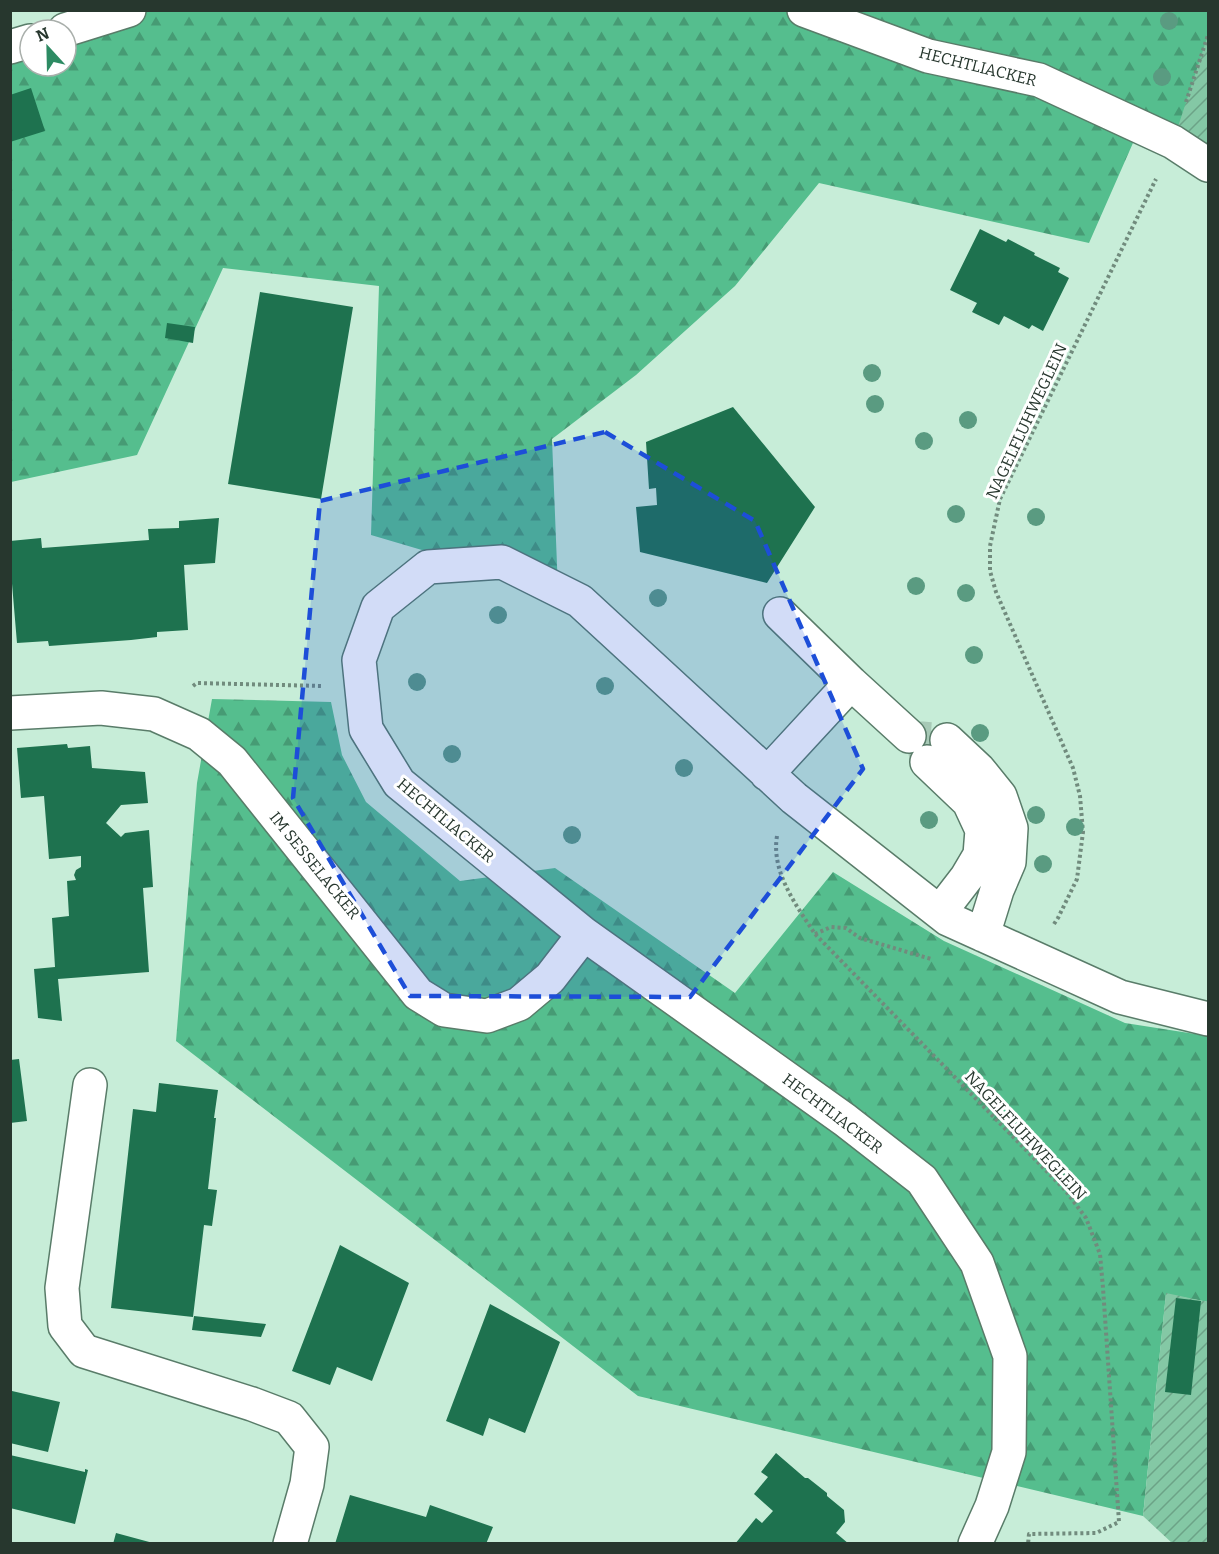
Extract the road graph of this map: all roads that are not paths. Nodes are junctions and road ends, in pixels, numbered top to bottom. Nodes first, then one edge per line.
1 (129, 10) edge
2 (806, 11) edge
3 (78, 26) edge
4 (1209, 165) edge
5 (780, 614) dead end
6 (851, 683) junction
7 (10, 713) edge
8 (928, 746) junction
9 (767, 774) junction
10 (940, 912) junction
11 (584, 934) junction
12 (983, 935) junction
13 (1209, 1019) edge
14 (90, 1085) dead end
15 (290, 1544) edge
16 (975, 1544) edge

1 - 3 street
2 - 4 street, HECHTLIACKER
5 - 6 street
6 - 8 street
6 - 9 street
7 - 11 street, IM SESSELACKER
8 - 10 street
8 - 12 street
9 - 10 street, HECHTLIACKER
9 - 11 street, HECHTLIACKER
10 - 12 street, HECHTLIACKER
11 - 16 street, HECHTLIACKER
12 - 13 street, HECHTLIACKER
14 - 15 street

